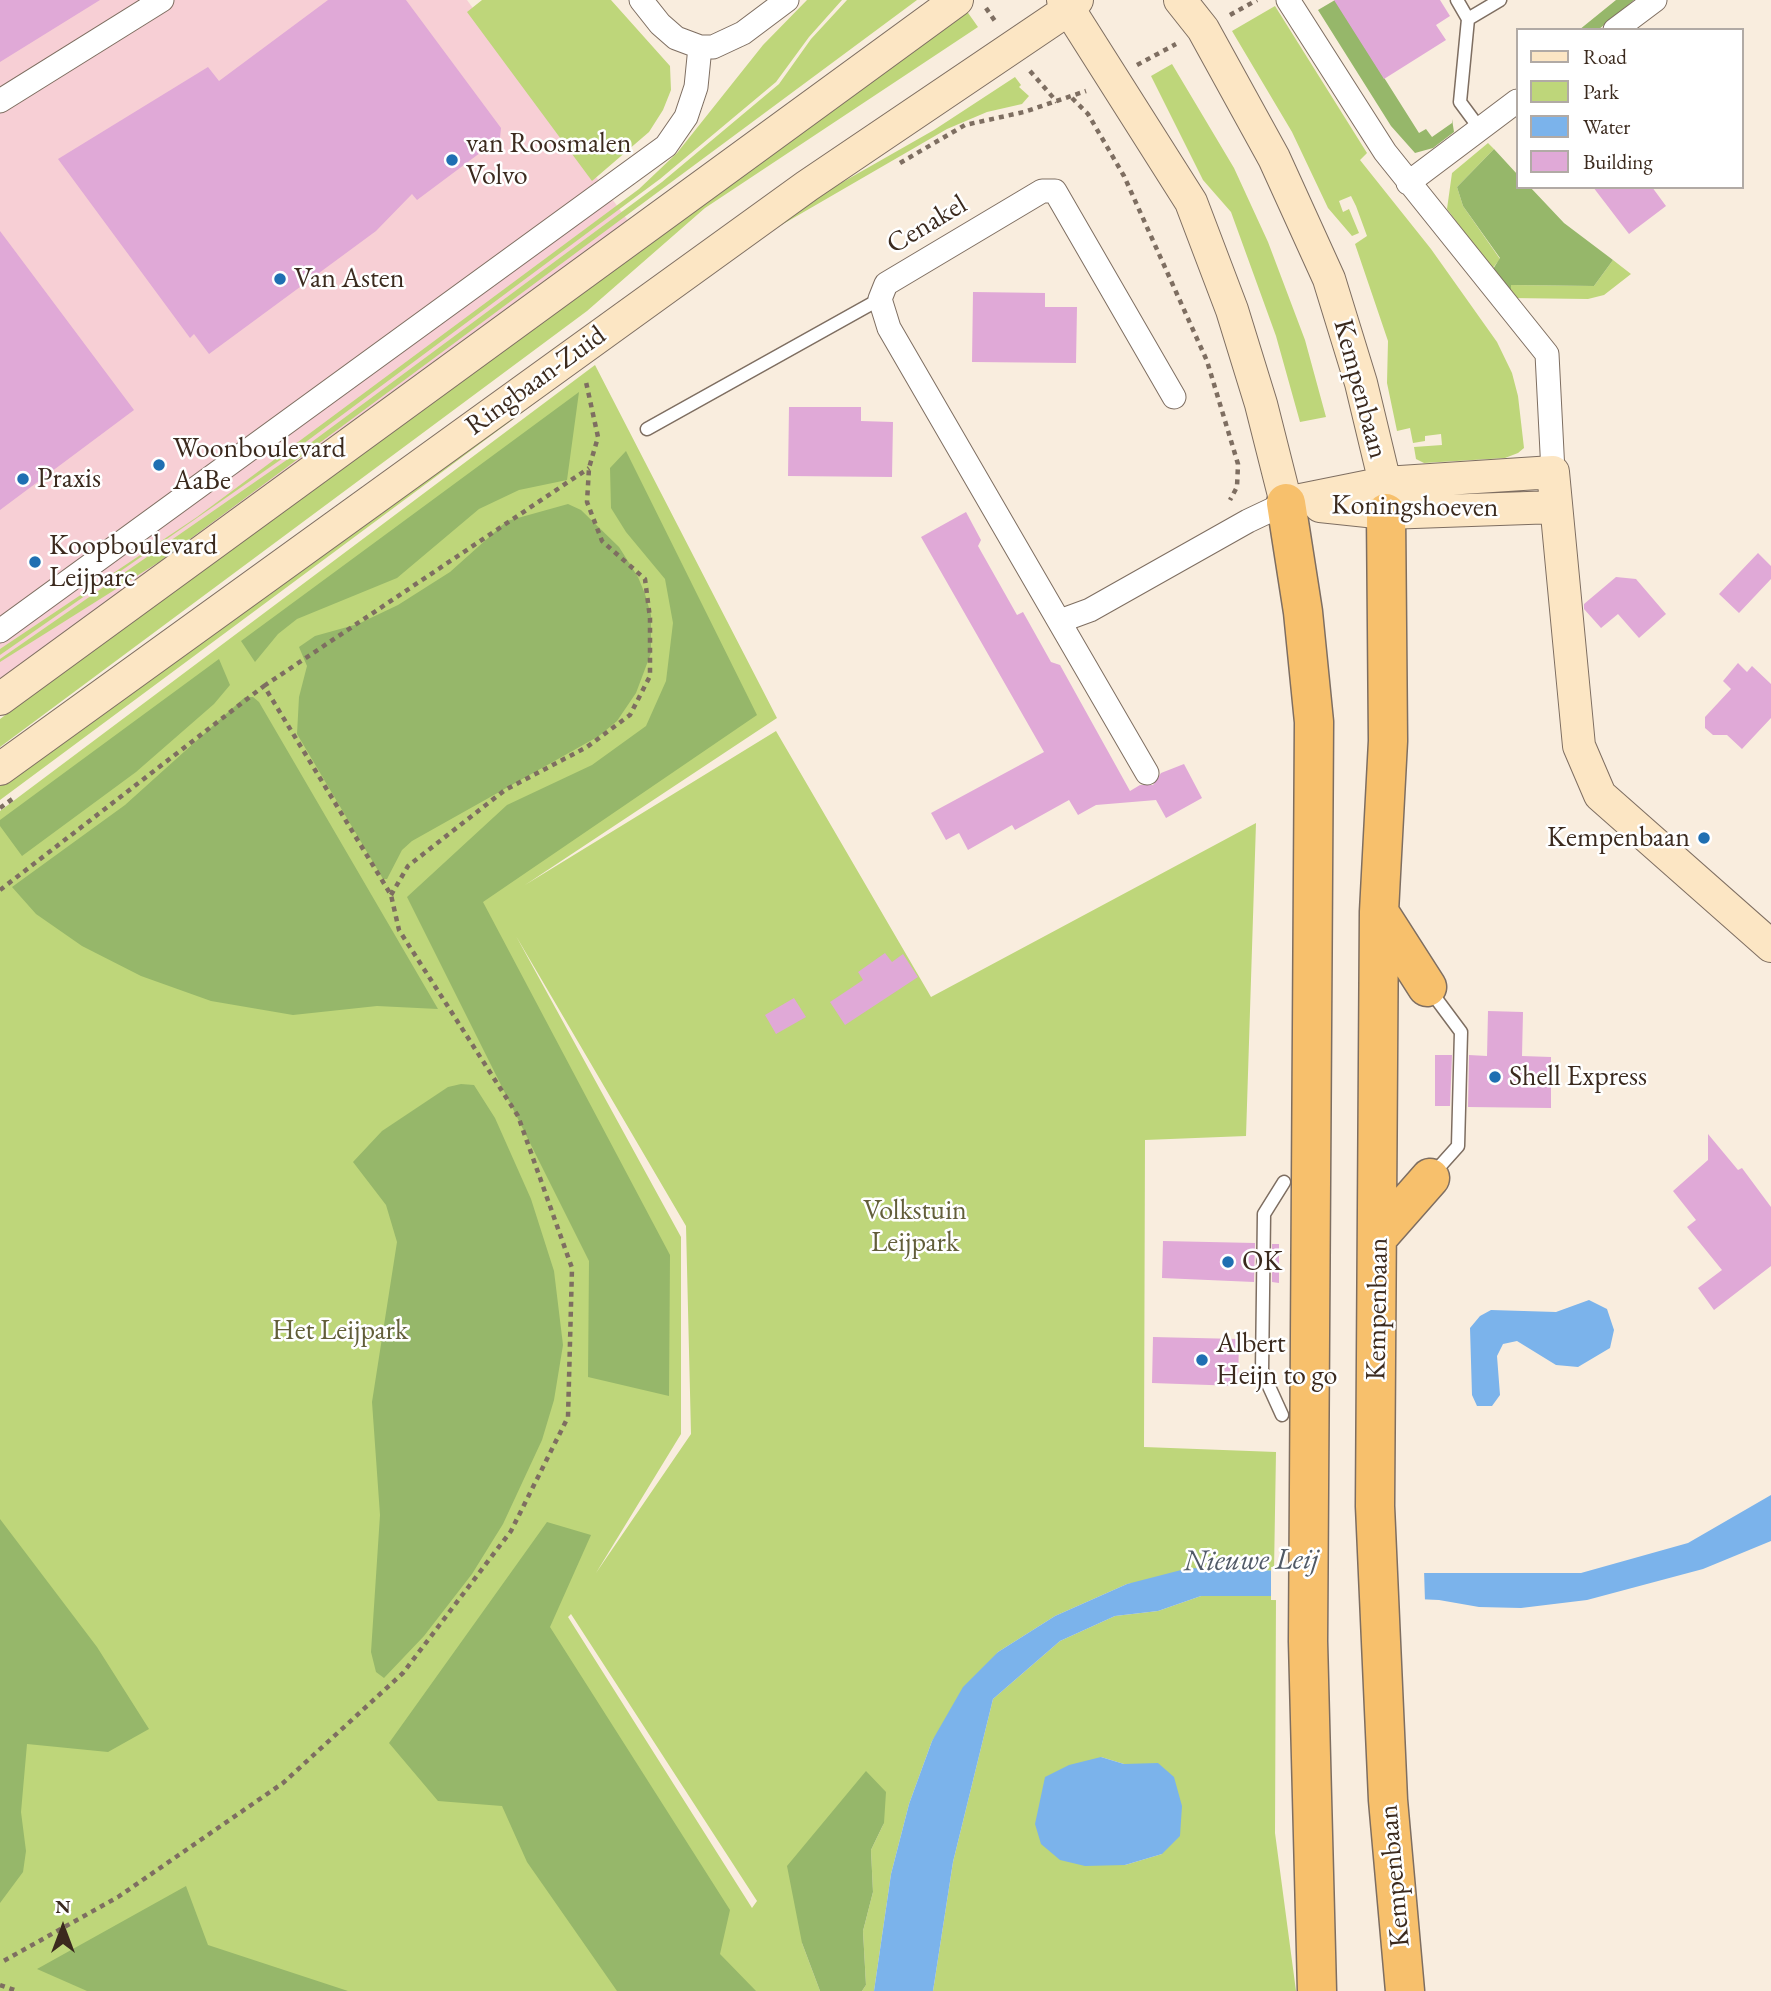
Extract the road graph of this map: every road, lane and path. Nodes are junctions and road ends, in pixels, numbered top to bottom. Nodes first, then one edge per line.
1 (162, 0) edge
2 (641, 0) edge
3 (787, 0) edge
4 (957, 0) edge
5 (1180, 0) edge
6 (1257, 0) edge
7 (1288, 0) edge
8 (1457, 0) edge
9 (1500, 0) edge
10 (1656, 0) edge
11 (1069, 3) edge
12 (1468, 19) junction
13 (1618, 28) edge
14 (1203, 29) junction
15 (700, 47) junction
16 (1114, 78) junction
17 (0, 101) edge
18 (1057, 102) dead end
19 (1516, 102) edge
20 (1480, 129) junction
21 (1408, 183) junction
22 (880, 299) junction
23 (584, 374) dead end
24 (1174, 397) dead end
25 (647, 429) dead end
26 (589, 468) junction
27 (1553, 472) junction
28 (1385, 498) junction
29 (1286, 503) junction
30 (1556, 507) junction
31 (1060, 621) junction
32 (0, 631) edge
33 (264, 686) junction
34 (0, 699) edge
35 (0, 769) edge
36 (1147, 774) dead end
37 (0, 890) edge
38 (391, 895) junction
39 (1379, 912) junction
40 (1771, 946) edge
41 (1427, 987) joint
42 (1312, 1133) junction
43 (1430, 1178) joint
44 (1284, 1182) joint
45 (1379, 1236) junction
46 (1282, 1415) joint
47 (1310, 1471) junction
48 (0, 1964) edge
49 (0, 1985) edge
50 (17, 1991) edge
51 (1317, 1991) edge
52 (1405, 1991) edge

1 - 17 street
2 - 15 street
3 - 15 street
4 - 34 main road, Ringbaan-Zuid
5 - 14 main road, Kempenbaan
6 - 14 path
7 - 21 street
8 - 12 lane
9 - 12 lane
10 - 13 street
11 - 16 main road
11 - 35 main road, Ringbaan-Zuid
12 - 20 lane
14 - 16 path
14 - 28 main road, Kempenbaan
15 - 32 street
16 - 18 path
16 - 29 main road
19 - 20 street
20 - 21 street
21 - 27 street
22 - 24 street, Cenakel
22 - 25 lane
22 - 31 street, Cenakel
23 - 26 path
26 - 33 path
26 - 38 path
27 - 28 main road, Koningshoeven
27 - 30 main road
28 - 29 main road, Koningshoeven
28 - 30 main road, Koningshoeven
28 - 39 highway, Kempenbaan
29 - 31 street
29 - 42 highway
30 - 40 main road
31 - 36 street, Cenakel
33 - 37 path
33 - 38 path
38 - 48 path
39 - 41 highway
39 - 45 highway, Kempenbaan
41 - 43 lane
42 - 44 highway
42 - 47 highway
43 - 45 highway
44 - 46 lane
45 - 52 highway, Kempenbaan
46 - 47 highway
47 - 51 highway
49 - 50 path

